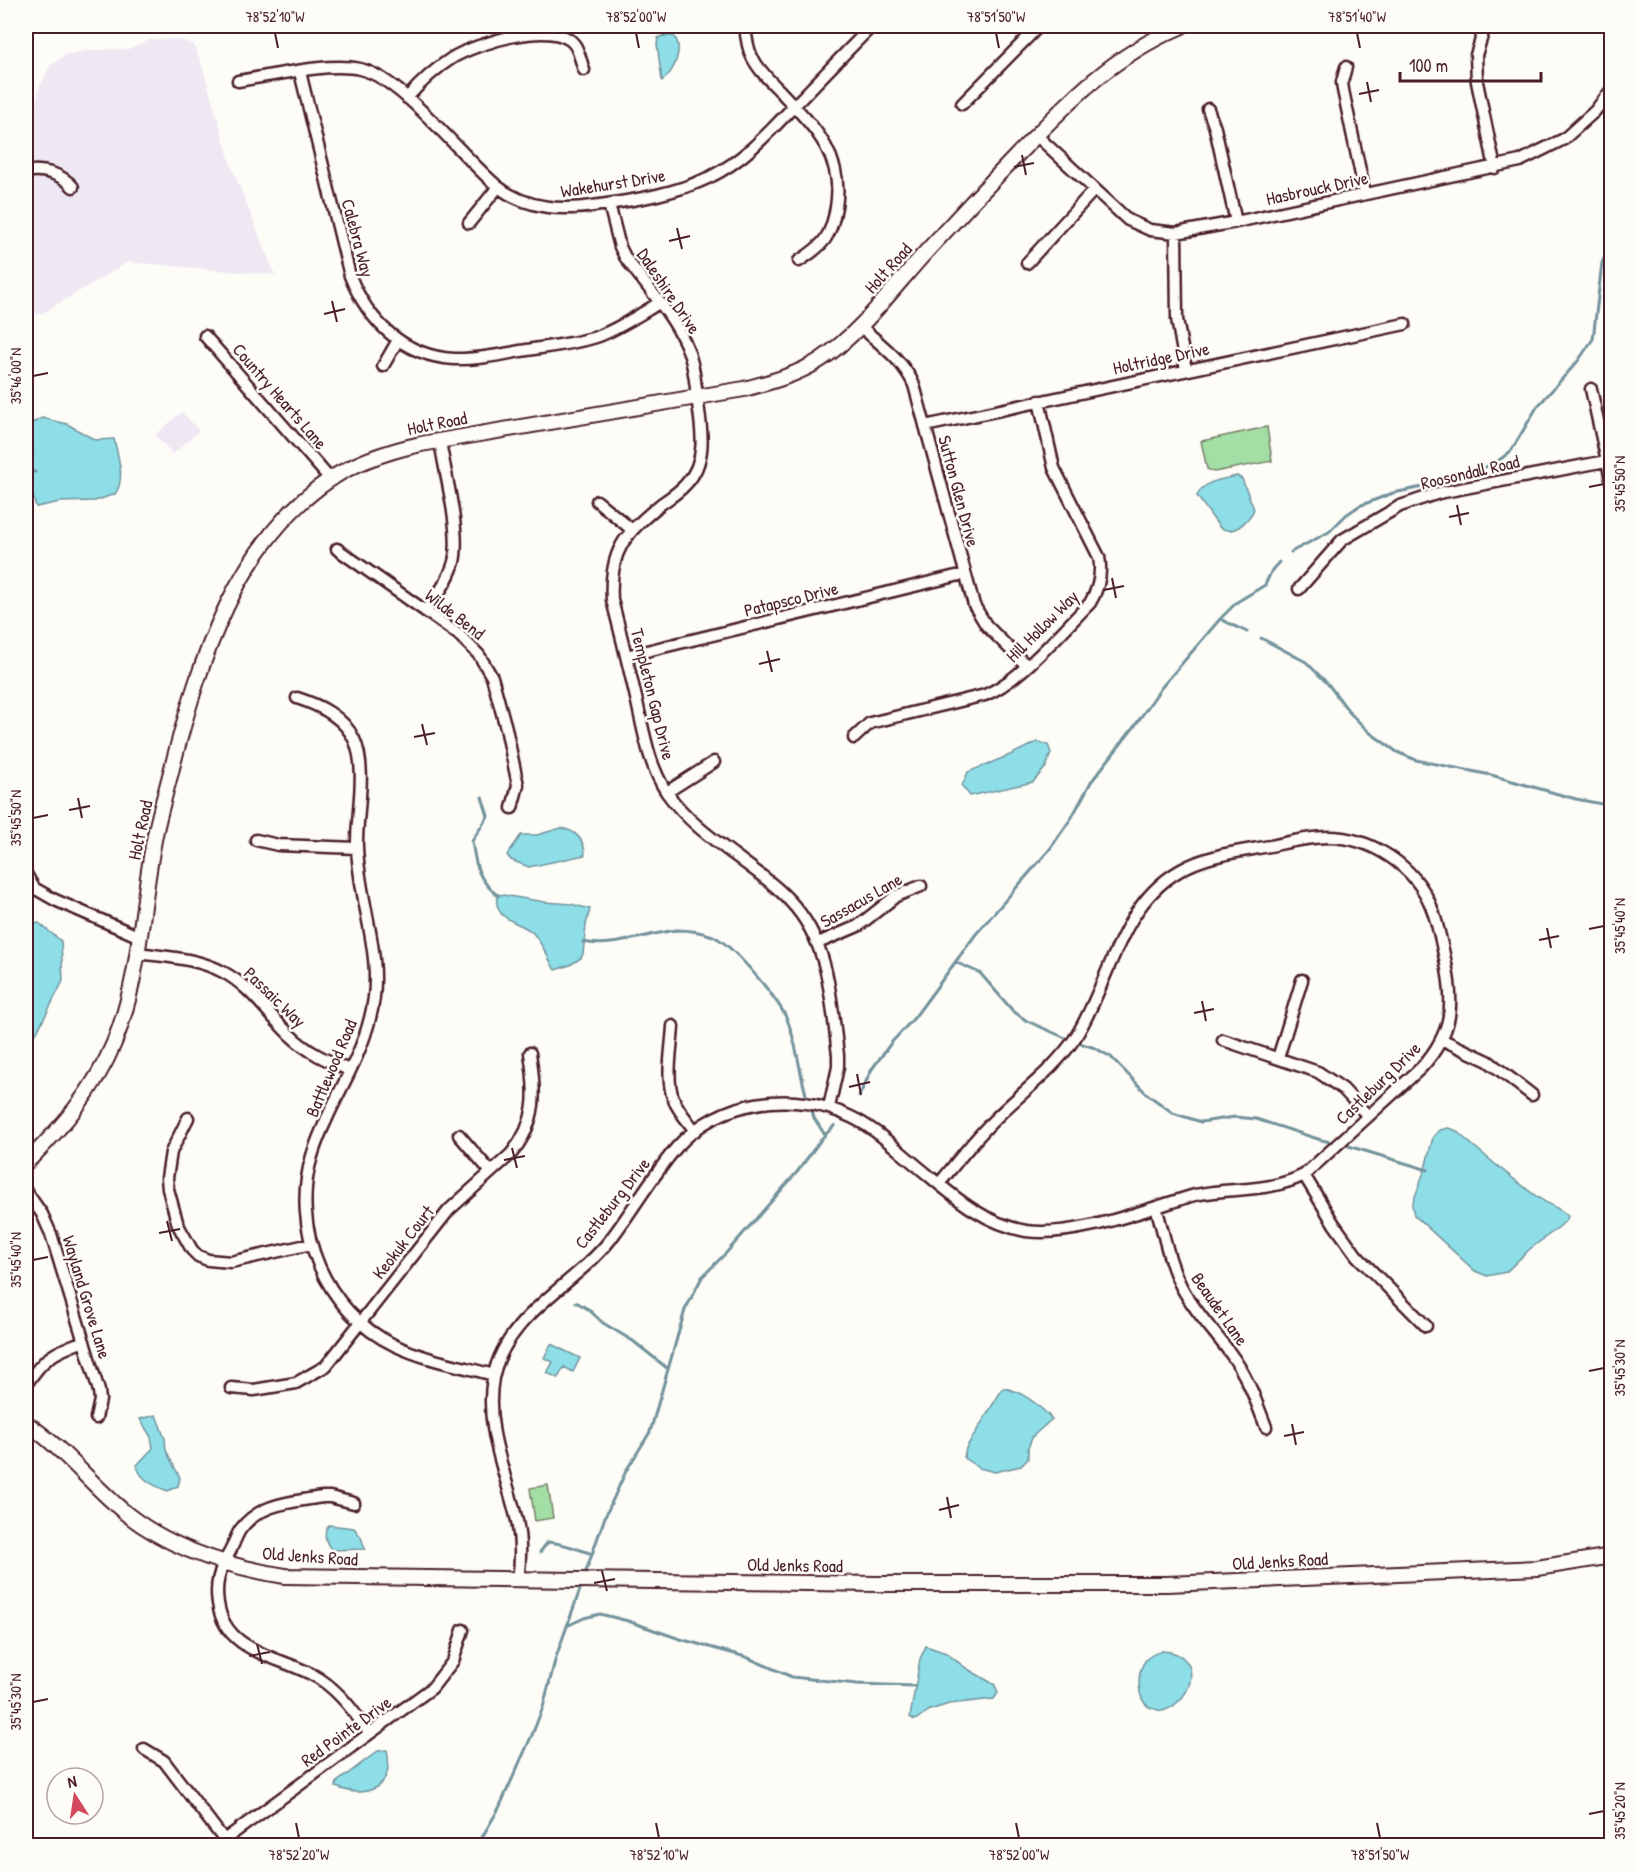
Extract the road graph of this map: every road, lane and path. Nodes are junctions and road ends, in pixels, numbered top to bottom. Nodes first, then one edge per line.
1 (745, 26) edge
2 (872, 26) edge
3 (1039, 26) edge
4 (1182, 26) edge
5 (1483, 33) dead end
6 (1346, 67) dead end
7 (584, 70) dead end
8 (300, 72) junction
9 (238, 81) dead end
10 (1611, 89) edge
11 (406, 98) junction
12 (962, 104) dead end
13 (794, 106) junction
14 (1208, 109) dead end
15 (1036, 135) junction
16 (1495, 168) junction
17 (26, 172) edge
18 (73, 187) dead end
19 (498, 187) junction
20 (1094, 190) junction
21 (1365, 194) junction
22 (609, 204) junction
23 (1236, 222) junction
24 (469, 223) dead end
25 (1176, 233) junction
26 (799, 261) dead end
27 (1027, 263) dead end
28 (659, 303) junction
29 (1405, 324) dead end
30 (860, 326) junction
31 (205, 336) dead end
32 (398, 340) junction
33 (383, 366) dead end
34 (1186, 370) junction
35 (1591, 389) dead end
36 (698, 398) junction
37 (1039, 401) junction
38 (925, 426) junction
39 (440, 441) junction
40 (1606, 460) junction
41 (330, 479) junction
42 (1611, 484) edge
43 (597, 501) dead end
44 (631, 530) junction
45 (337, 549) dead end
46 (964, 574) junction
47 (1299, 589) dead end
48 (425, 610) junction
49 (626, 656) junction
50 (1027, 666) junction
51 (297, 698) dead end
52 (854, 738) dead end
53 (714, 762) dead end
54 (667, 792) junction
55 (512, 808) dead end
56 (256, 840) dead end
57 (357, 848) junction
58 (26, 874) edge
59 (921, 886) dead end
60 (140, 937) junction
61 (818, 943) junction
62 (138, 953) junction
63 (1302, 980) dead end
64 (673, 1026) dead end
65 (1223, 1040) dead end
66 (1443, 1040) junction
67 (530, 1053) dead end
68 (1278, 1058) junction
69 (349, 1070) junction
70 (1532, 1095) dead end
71 (829, 1107) junction
72 (1368, 1116) junction
73 (188, 1118) dead end
74 (695, 1131) junction
75 (459, 1135) dead end
76 (26, 1163) edge
77 (491, 1172) junction
78 (1304, 1175) junction
79 (939, 1184) junction
80 (26, 1191) edge
81 (1156, 1207) junction
82 (311, 1244) junction
83 (360, 1323) junction
84 (1426, 1326) dead end
85 (84, 1341) junction
86 (494, 1374) junction
87 (26, 1385) edge
88 (231, 1388) dead end
89 (96, 1418) dead end
90 (26, 1423) edge
91 (1266, 1427) dead end
92 (354, 1503) dead end
93 (1611, 1556) edge
94 (224, 1563) junction
95 (518, 1580) junction
96 (463, 1629) dead end
97 (369, 1733) junction
98 (144, 1749) dead end
99 (226, 1843) edge

1 - 13 street
2 - 13 street, Wakehurst Drive
3 - 12 street
4 - 15 street, Holt Road
5 - 16 street
6 - 21 street
7 - 11 street
8 - 9 street, Wakehurst Drive
8 - 11 street, Wakehurst Drive
8 - 32 street, Calebra Way
10 - 16 street, Hasbrouck Drive
11 - 19 street, Wakehurst Drive
13 - 22 street, Wakehurst Drive
13 - 26 street
14 - 23 street
15 - 20 street, Hasbrouck Drive
15 - 30 street, Holt Road
16 - 21 street, Hasbrouck Drive
17 - 18 street
19 - 22 street, Wakehurst Drive
19 - 24 street
20 - 25 street, Hasbrouck Drive
20 - 27 street
21 - 23 street, Hasbrouck Drive
22 - 28 street, Daleshire Drive
23 - 25 street, Hasbrouck Drive
25 - 34 street
28 - 32 street, Calebra Way
28 - 36 street, Daleshire Drive
29 - 34 street, Holtridge Drive
30 - 36 street, Holt Road
30 - 38 street, Sutton Glen Drive
31 - 41 street, Country Hearts Lane
32 - 33 street
34 - 37 street, Holtridge Drive
35 - 40 street
36 - 39 street, Holt Road
36 - 44 street, Templeton Gap Drive
37 - 38 street, Holtridge Drive
37 - 50 street, Hill Hollow Way
38 - 46 street, Sutton Glen Drive
39 - 41 street, Holt Road
39 - 48 street
40 - 42 street
40 - 47 street, Roosondall Road
41 - 60 street, Holt Road
43 - 44 street
44 - 49 street, Templeton Gap Drive
45 - 48 street, Wilde Bend
46 - 49 street, Patapsco Drive
46 - 50 street, Sutton Glen Drive
48 - 55 street, Wilde Bend
49 - 54 street, Templeton Gap Drive
50 - 52 street, Hill Hollow Way
51 - 57 street, Battlewood Road
53 - 54 street
54 - 61 street, Templeton Gap Drive
56 - 57 street
57 - 69 street, Battlewood Road
58 - 60 street
59 - 61 street, Sassacus Lane
60 - 62 street, Holt Road
61 - 71 street, Templeton Gap Drive
62 - 69 street, Passaic Way
62 - 76 street, Holt Road
63 - 68 street
64 - 74 street
65 - 68 street
66 - 70 street
66 - 72 street, Castleburg Drive
66 - 79 street, Castleburg Drive
67 - 77 street, Keokuk Court
68 - 72 street
69 - 82 street, Battlewood Road
71 - 74 street, Castleburg Drive
71 - 79 street, Castleburg Drive
72 - 78 street, Castleburg Drive
73 - 82 street
74 - 86 street, Castleburg Drive
75 - 77 street
77 - 83 street, Keokuk Court
78 - 81 street, Castleburg Drive
78 - 84 street
79 - 81 street, Castleburg Drive
80 - 85 street, Wayland Grove Lane
81 - 91 street, Beaudet Lane
82 - 83 street, Battlewood Road
83 - 86 street, Battlewood Road
83 - 88 street, Keokuk Court
85 - 87 street
85 - 89 street, Wayland Grove Lane
86 - 95 street, Castleburg Drive
90 - 94 street, Old Jenks Road
92 - 94 street
93 - 95 street, Old Jenks Road
94 - 95 street, Old Jenks Road
94 - 97 street
96 - 97 street, Red Pointe Drive
97 - 99 street, Red Pointe Drive
98 - 99 street

